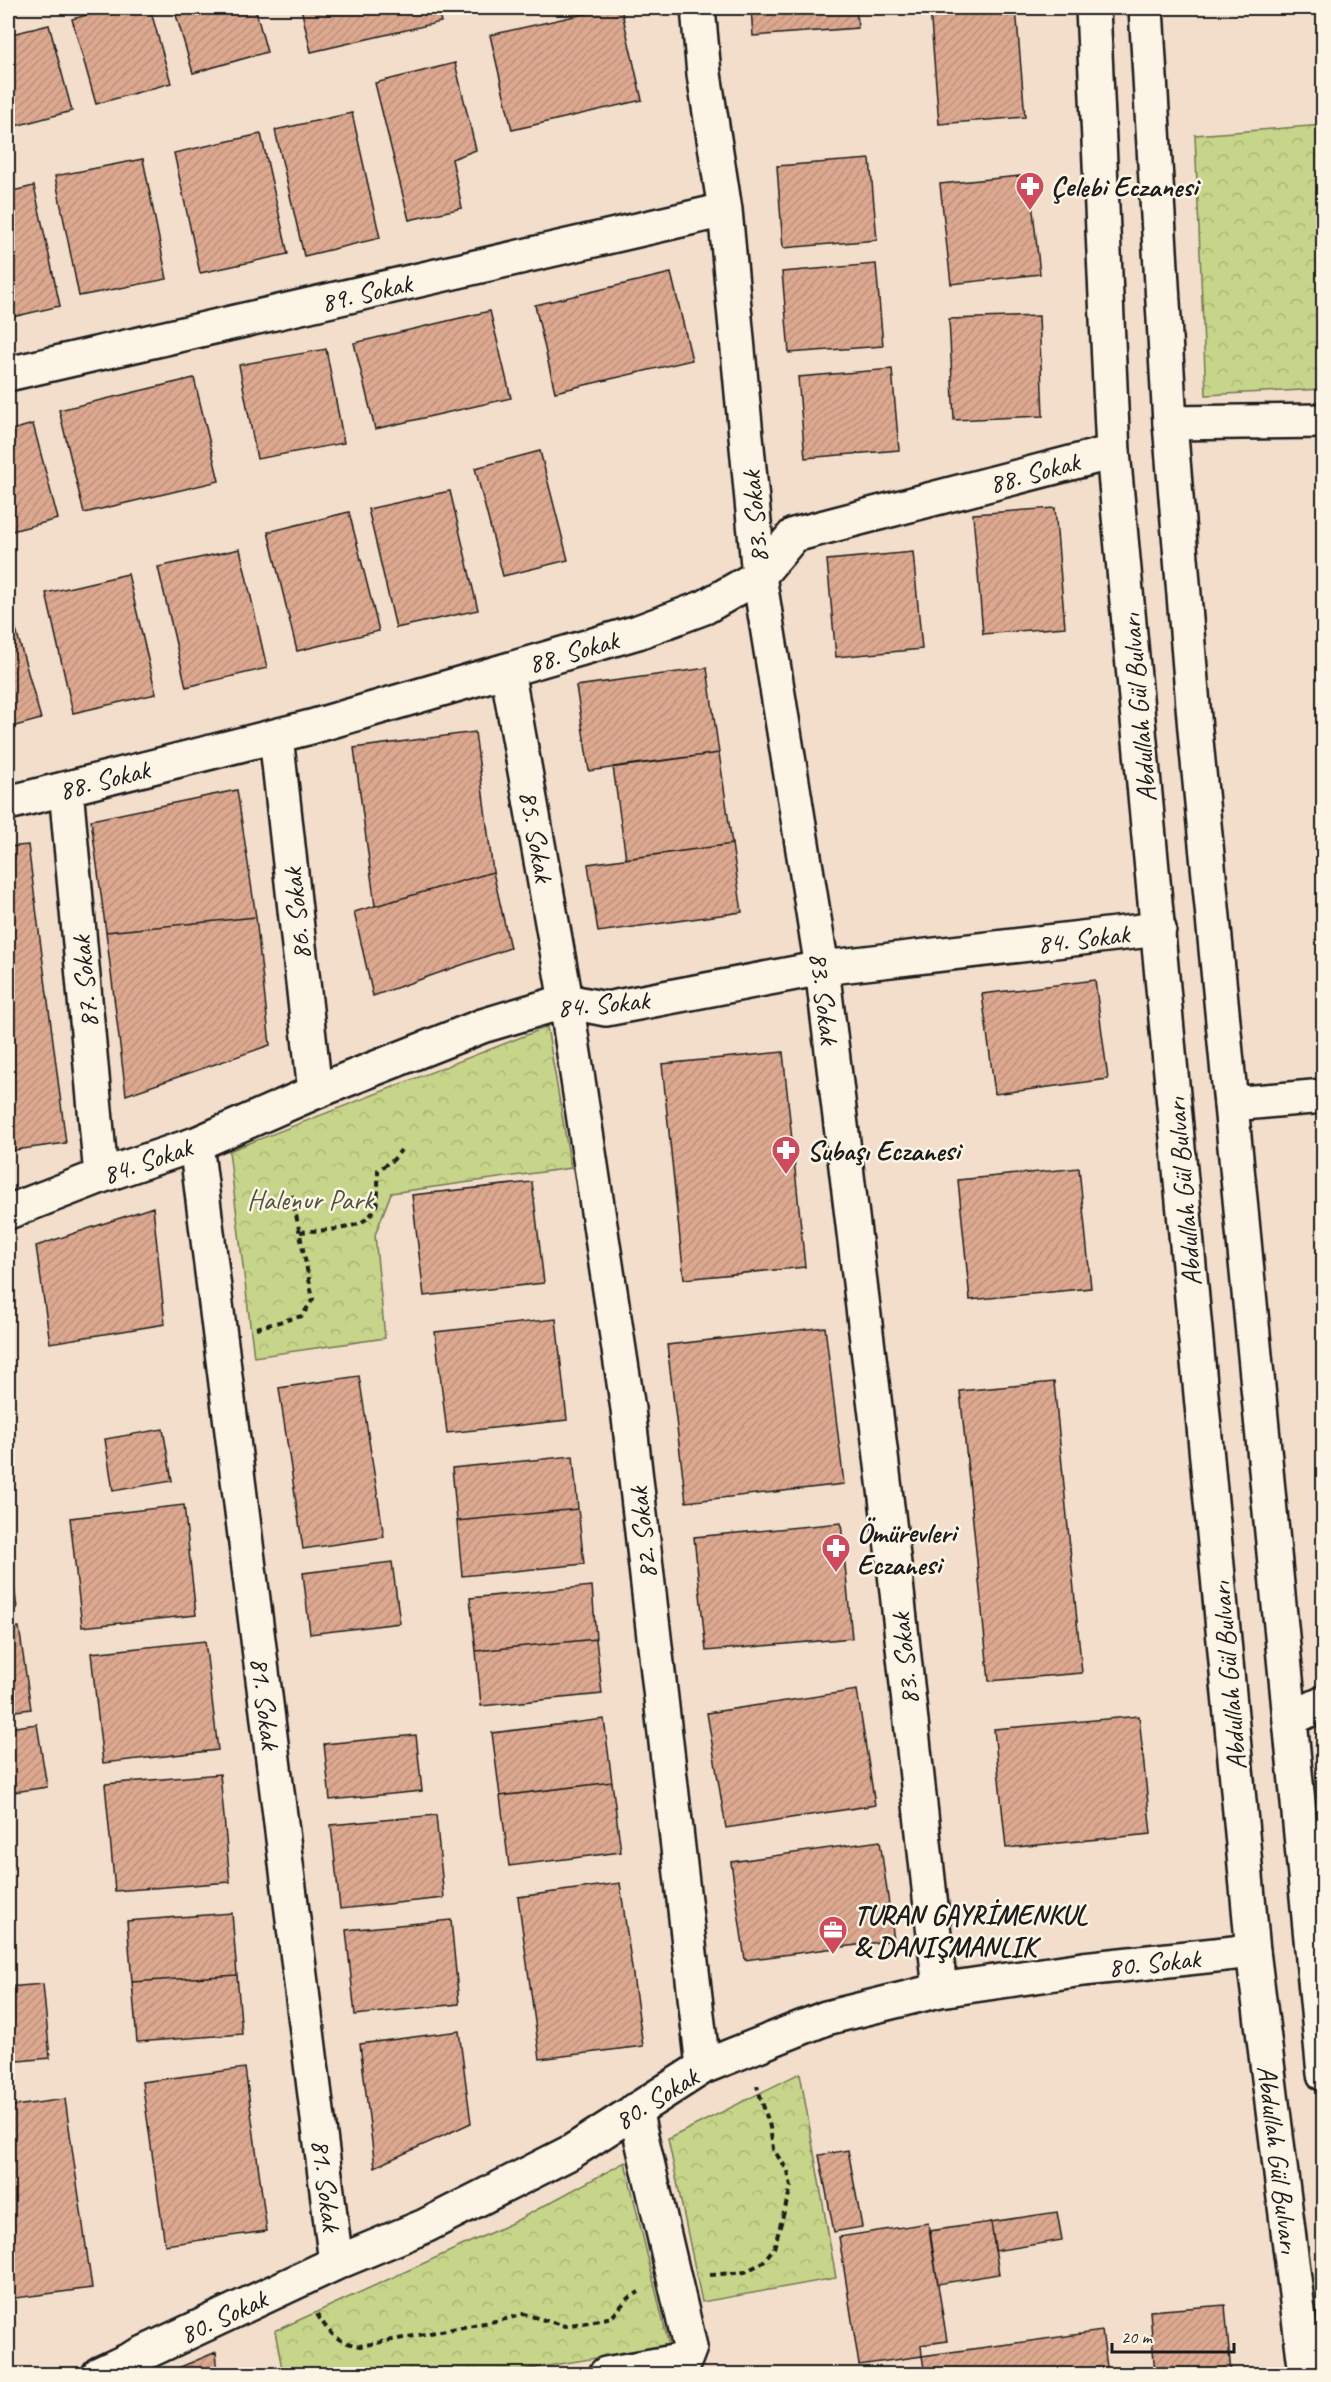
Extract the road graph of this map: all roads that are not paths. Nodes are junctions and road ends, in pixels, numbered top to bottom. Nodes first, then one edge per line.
1 (698, 8) edge
2 (1093, 8) edge
3 (1146, 8) edge
4 (725, 210) junction
5 (8, 374) edge
6 (1323, 421) edge
7 (1170, 423) junction
8 (1113, 452) junction
9 (759, 576) junction
10 (507, 670) junction
11 (276, 736) junction
12 (66, 789) junction
13 (8, 803) edge
14 (1159, 928) junction
15 (822, 968) junction
16 (566, 1001) junction
17 (315, 1092) junction
18 (1323, 1096) edge
19 (1231, 1104) junction
20 (196, 1144) junction
21 (101, 1176) junction
22 (8, 1212) edge
23 (1323, 1703) edge
24 (1290, 1719) junction
25 (1254, 1952) junction
26 (940, 1990) junction
27 (703, 2067) junction
28 (1323, 2074) edge
29 (635, 2110) junction
30 (336, 2263) junction
31 (99, 2374) edge
32 (606, 2374) edge
33 (1306, 2374) edge

1 - 4 street, 83. Sokak
2 - 8 street, Abdullah Gül Bulvarı
3 - 7 street, Abdullah Gül Bulvarı
4 - 5 street, 89. Sokak
4 - 9 street, 83. Sokak
6 - 7 street
7 - 19 street, Abdullah Gül Bulvarı
8 - 9 street, 88. Sokak
8 - 14 street, Abdullah Gül Bulvarı
9 - 10 street, 88. Sokak
9 - 15 street, 83. Sokak
10 - 11 street, 88. Sokak
10 - 16 street, 85. Sokak
11 - 12 street, 88. Sokak
11 - 17 street, 86. Sokak
12 - 13 street, 88. Sokak
12 - 21 street, 87. Sokak
14 - 15 street, 84. Sokak
14 - 25 street, Abdullah Gül Bulvarı
15 - 16 street, 84. Sokak
15 - 26 street, 83. Sokak
16 - 17 street, 84. Sokak
16 - 27 street, 82. Sokak
17 - 20 street, 84. Sokak
18 - 19 street
19 - 24 street, Abdullah Gül Bulvarı
20 - 21 street, 84. Sokak
20 - 30 street, 81. Sokak
21 - 22 street, 84. Sokak
23 - 24 street
24 - 28 street, Abdullah Gül Bulvarı
25 - 26 street, 80. Sokak
25 - 33 street, Abdullah Gül Bulvarı
26 - 27 street, 80. Sokak
27 - 29 street, 80. Sokak
29 - 30 street, 80. Sokak
29 - 32 street
30 - 31 street, 80. Sokak

